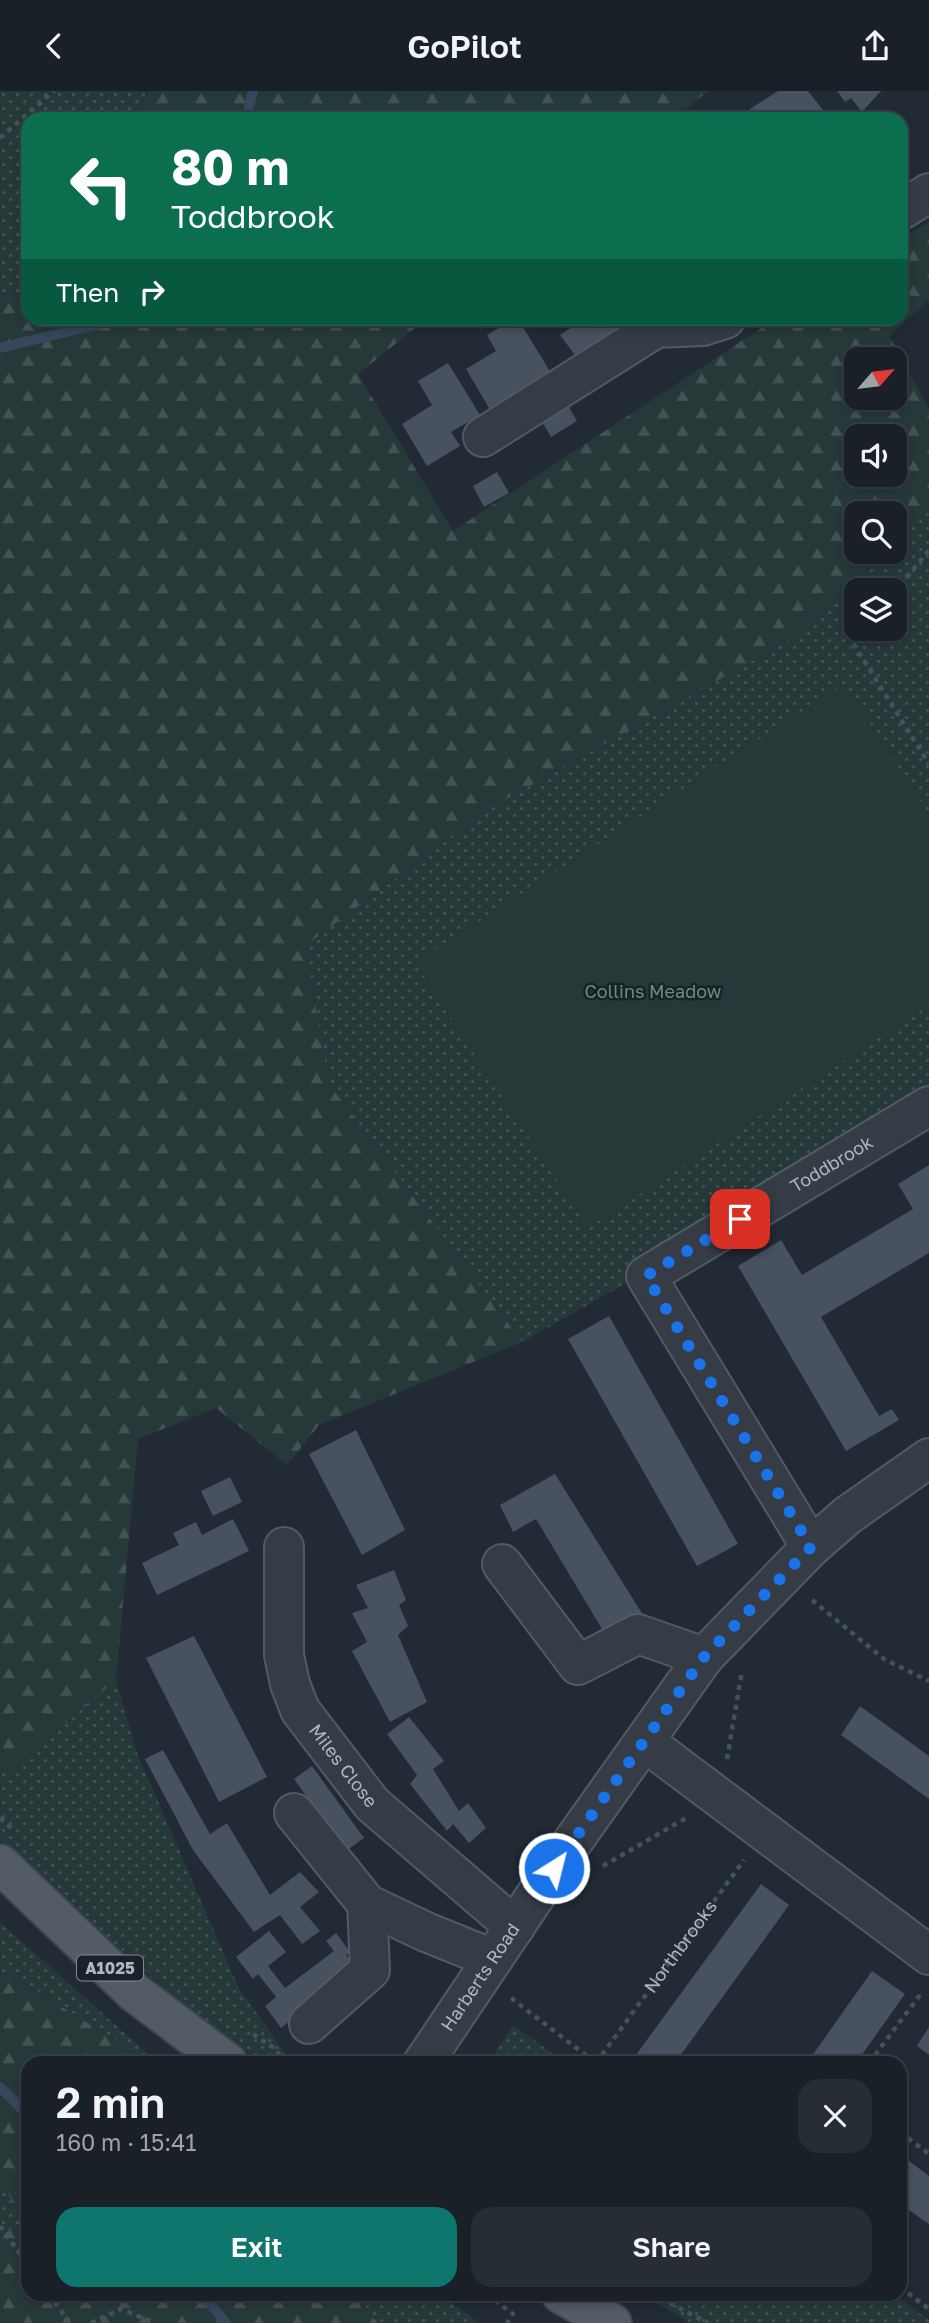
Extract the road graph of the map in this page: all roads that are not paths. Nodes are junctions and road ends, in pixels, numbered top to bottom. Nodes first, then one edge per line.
1 (929, 193) edge
2 (908, 206) edge
3 (651, 326) edge
4 (483, 437) dead end
5 (929, 1106) edge
6 (929, 1458) edge
7 (284, 1547) dead end
8 (811, 1547) junction
9 (502, 1564) dead end
10 (704, 1657) junction
11 (645, 1742) junction
12 (294, 1813) dead end
13 (10, 1850) edge
14 (367, 1903) junction
15 (515, 1927) junction
16 (929, 1955) edge
17 (487, 1967) junction
18 (309, 2024) dead end
19 (219, 2056) edge
20 (428, 2056) edge

1 - 2 street
3 - 4 street
5 - 8 street, Toddbrook
6 - 8 street, Harberts Road
7 - 15 street, Miles Close
8 - 10 street, Harberts Road
9 - 10 street
10 - 11 street, Harberts Road
11 - 15 street, Harberts Road
11 - 16 street
12 - 14 street
13 - 19 main road, A1025
14 - 17 street
14 - 18 street
15 - 17 street, Harberts Road
17 - 20 street, Harberts Road

